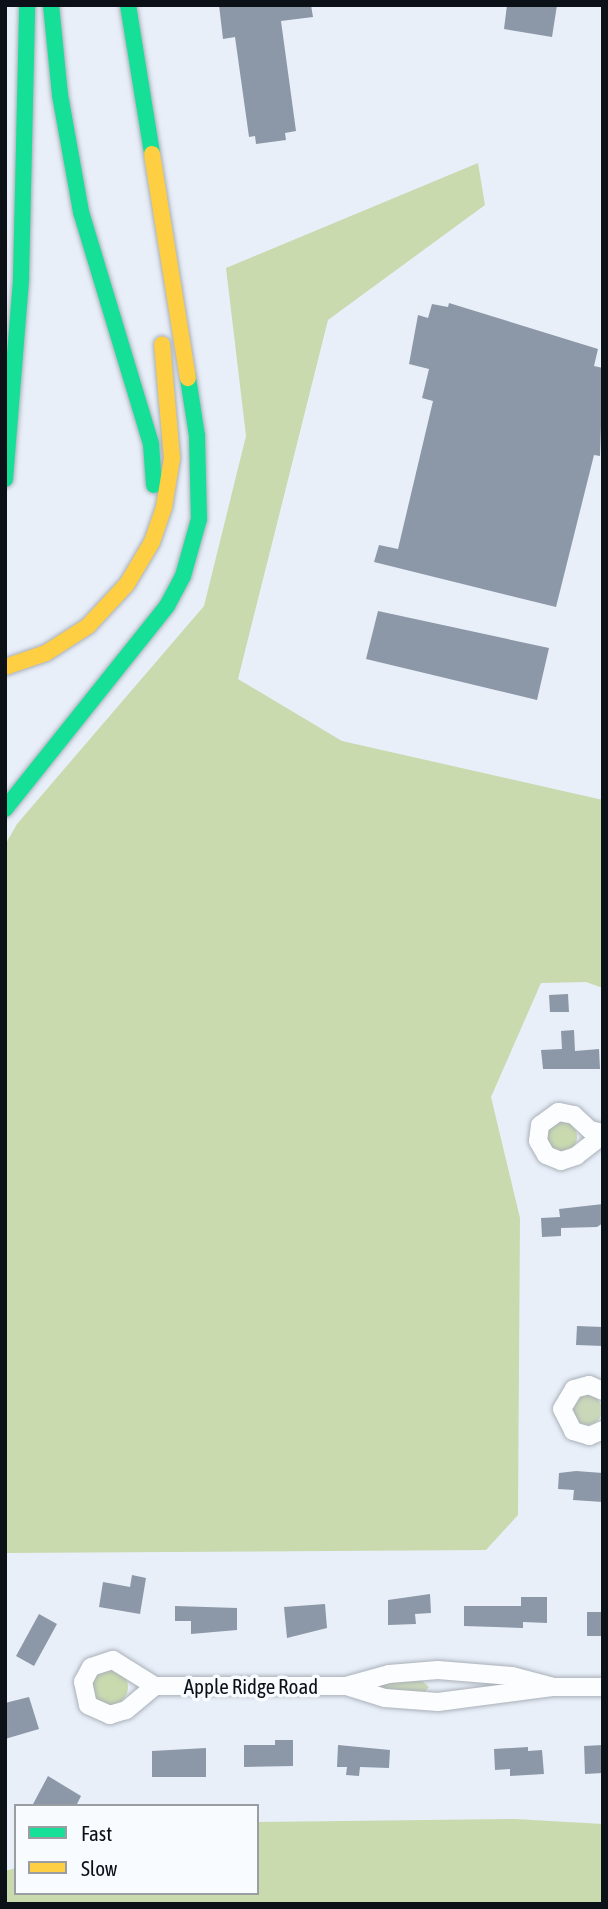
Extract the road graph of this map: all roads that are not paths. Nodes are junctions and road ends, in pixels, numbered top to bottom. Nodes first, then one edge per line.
1 (27, 5) edge
2 (51, 5) edge
3 (127, 5) edge
4 (156, 288) dead end
5 (160, 327) dead end
6 (5, 479) edge
7 (109, 606) junction
8 (5, 667) edge
9 (5, 809) edge
10 (603, 1391) edge
11 (603, 1430) edge
12 (438, 1670) junction
13 (155, 1686) dead end
14 (346, 1686) junction
15 (554, 1687) junction
16 (603, 1687) edge
17 (438, 1702) junction

1 - 6 highway
2 - 7 highway
3 - 4 highway
3 - 9 highway
5 - 7 highway
7 - 8 highway
10 - 11 street
12 - 14 street, Apple Ridge Road
12 - 15 street, Apple Ridge Road
12 - 17 street
13 - 14 street, Apple Ridge Road
14 - 17 street, Apple Ridge Road
15 - 16 street, Apple Ridge Road
15 - 17 street, Apple Ridge Road

